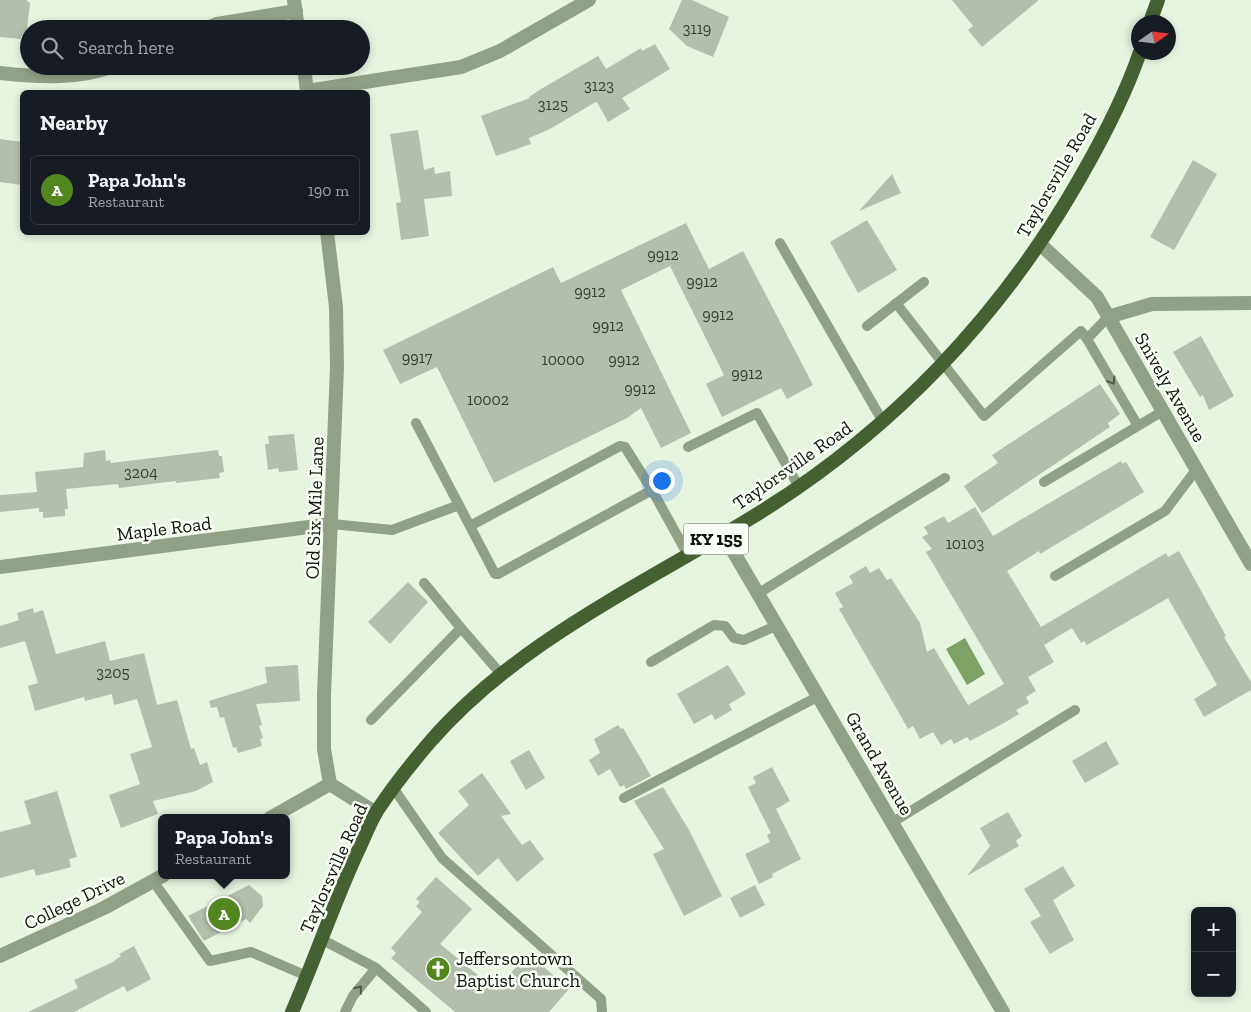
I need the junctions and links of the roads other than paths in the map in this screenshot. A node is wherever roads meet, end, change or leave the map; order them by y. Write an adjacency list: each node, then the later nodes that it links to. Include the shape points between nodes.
1 (589, 0): 14 (street, via 500,51 461,67)
2 (1158, 0): 4 (main road)
3 (295, 6): 5 (street); 6 (street)
4 (1153, 15)
5 (234, 20)
6 (297, 20)
7 (1137, 60): 17 (main road, Taylorsville Road / KY 155, via 1100,144)
8 (0, 73): 9 (street)
9 (20, 75)
10 (22, 75): 11 (street)
11 (64, 75)
12 (305, 75): 13 (street)
13 (307, 90)
14 (319, 90)
15 (327, 235): 36 (street, Old Six Mile Lane, via 336,307 337,367)
16 (780, 243): 26 (lane)
17 (1040, 244): 21 (street, Snively Avenue, via 1097,297); 24 (main road, Taylorsville Road / KY 155, via 1002,297)
18 (924, 282): 19 (lane)
19 (896, 303): 22 (lane); 24 (lane)
20 (1251, 303): 21 (street, via 1152,304)
21 (1108, 317): 23 (lane); 25 (street, Snively Avenue)
22 (867, 326)
23 (1087, 339): 24 (lane, via 1081,331 984,416); 28 (lane, one-way to 28)
24 (942, 365): 26 (main road, Taylorsville Road / KY 155)
25 (1162, 411): 28 (lane); 30 (street, Snively Avenue)
26 (884, 422): 33 (main road, Taylorsville Road / KY 155)
27 (416, 423): 35 (lane)
28 (1138, 426): 32 (lane)
29 (688, 446): 33 (lane, via 757,413)
30 (1196, 470): 40 (street, Snively Avenue); 42 (lane, via 1165,511)
31 (945, 478): 44 (lane)
32 (1044, 482)
33 (799, 487): 38 (main road, Taylorsville Road / KY 155)
34 (652, 490): 37 (lane, via 625,447 620,446); 37 (lane, via 498,574 493,571); 39 (lane)
35 (459, 505): 36 (lane, via 392,530); 37 (lane)
36 (332, 524): 41 (street, Maple Road); 52 (street, Old Six Mile Lane, via 324,695 324,749)
37 (470, 526)
38 (723, 534): 39 (main road, Taylorsville Road / KY 155); 44 (street, Grand Avenue)
39 (688, 555): 48 (main road, Taylorsville Road / KY 155, via 589,613)
40 (1251, 564)
41 (0, 567)
42 (1055, 576)
43 (424, 583): 46 (lane)
44 (759, 593): 45 (street, Grand Avenue)
45 (778, 626): 47 (lane, via 744,640 734,638 725,626 714,625); 49 (street, Grand Avenue)
46 (461, 628): 48 (lane); 51 (lane)
47 (651, 662)
48 (500, 673): 53 (main road, Taylorsville Road / KY 155, via 428,744)
49 (820, 696): 54 (lane); 57 (street, Grand Avenue)
50 (1075, 710): 57 (lane)
51 (371, 720)
52 (330, 784): 55 (street); 56 (street)
53 (394, 789): 55 (main road, Taylorsville Road / KY 155); 67 (lane, via 442,858 601,999)
54 (624, 798)
55 (376, 813): 60 (main road, Taylorsville Road / KY 155)
56 (277, 814)
57 (893, 822): 68 (street, Grand Avenue)
58 (158, 879): 61 (street, College Drive, via 104,908)
59 (160, 879): 63 (lane, via 210,961 251,952)
60 (321, 939): 62 (lane); 63 (main road, Taylorsville Road / KY 155)
61 (0, 956)
62 (376, 968): 65 (lane, one-way to 62, via 353,996); 66 (lane)
63 (307, 976): 64 (main road, Taylorsville Road / KY 155)
64 (292, 1012)
65 (346, 1012)
66 (426, 1012)
67 (602, 1012)
68 (1003, 1012)

